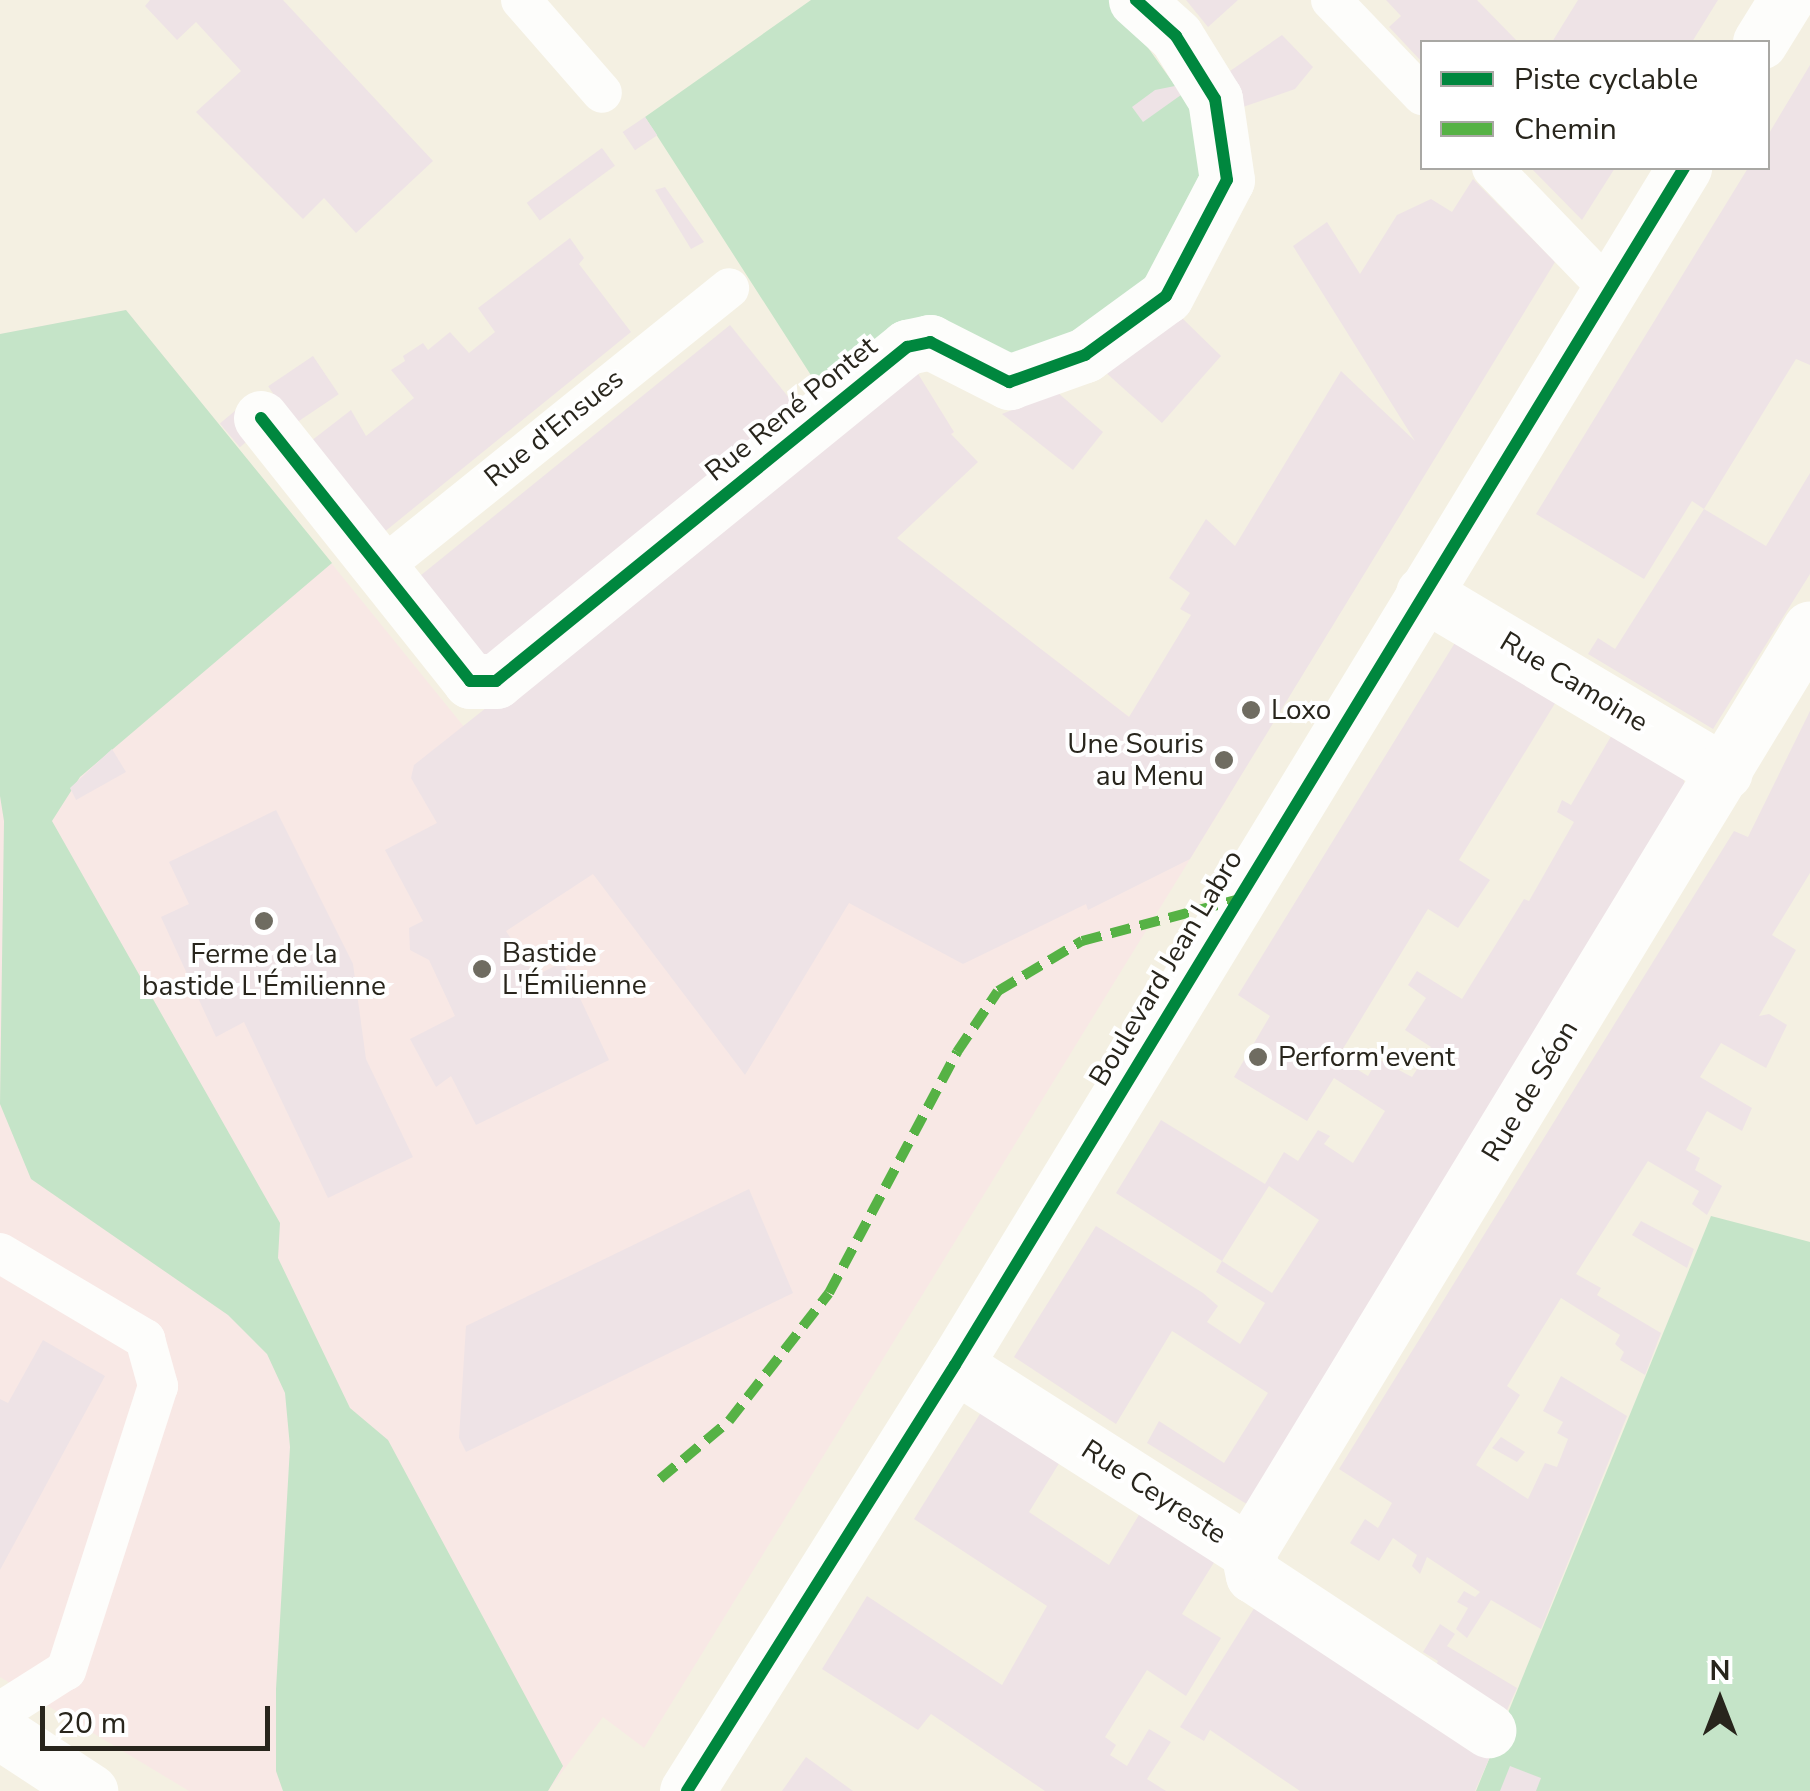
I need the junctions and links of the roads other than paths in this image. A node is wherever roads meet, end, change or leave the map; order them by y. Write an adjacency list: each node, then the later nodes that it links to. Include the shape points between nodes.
1 (521, 0): 6 (lane)
2 (1136, 0): 13 (street, Rue René Pontet, via 1176,36 1215,99 1227,180 1166,296 1085,355 1009,382 930,342 907,347 496,681 470,681)
3 (1332, 0): 7 (lane)
4 (1786, 0): 5 (street)
5 (1761, 40)
6 (602, 93)
7 (1420, 93)
8 (1494, 170): 11 (lane)
9 (1683, 170): 11 (street, Boulevard Jean Labro)
10 (729, 288): 13 (lane, Rue d'Ensues)
11 (1609, 289): 14 (street, Boulevard Jean Labro)
12 (261, 418): 13 (street, Rue René Pontet)
13 (380, 569)
14 (1423, 593): 16 (street, Rue Camoine); 18 (street, Boulevard Jean Labro)
15 (1810, 628): 16 (street, Rue de Séon)
16 (1725, 772): 19 (street, Rue de Séon)
17 (0, 1254): 20 (lane, via 144,1339 158,1386 66,1670)
18 (956, 1365): 19 (street, Rue Ceyreste); 24 (street, Boulevard Jean Labro)
19 (1248, 1552): 21 (street, Rue Ceyreste, via 1253,1575)
20 (0, 1712)
21 (1488, 1730)
22 (0, 1732): 23 (street)
23 (90, 1791)
24 (688, 1791)

